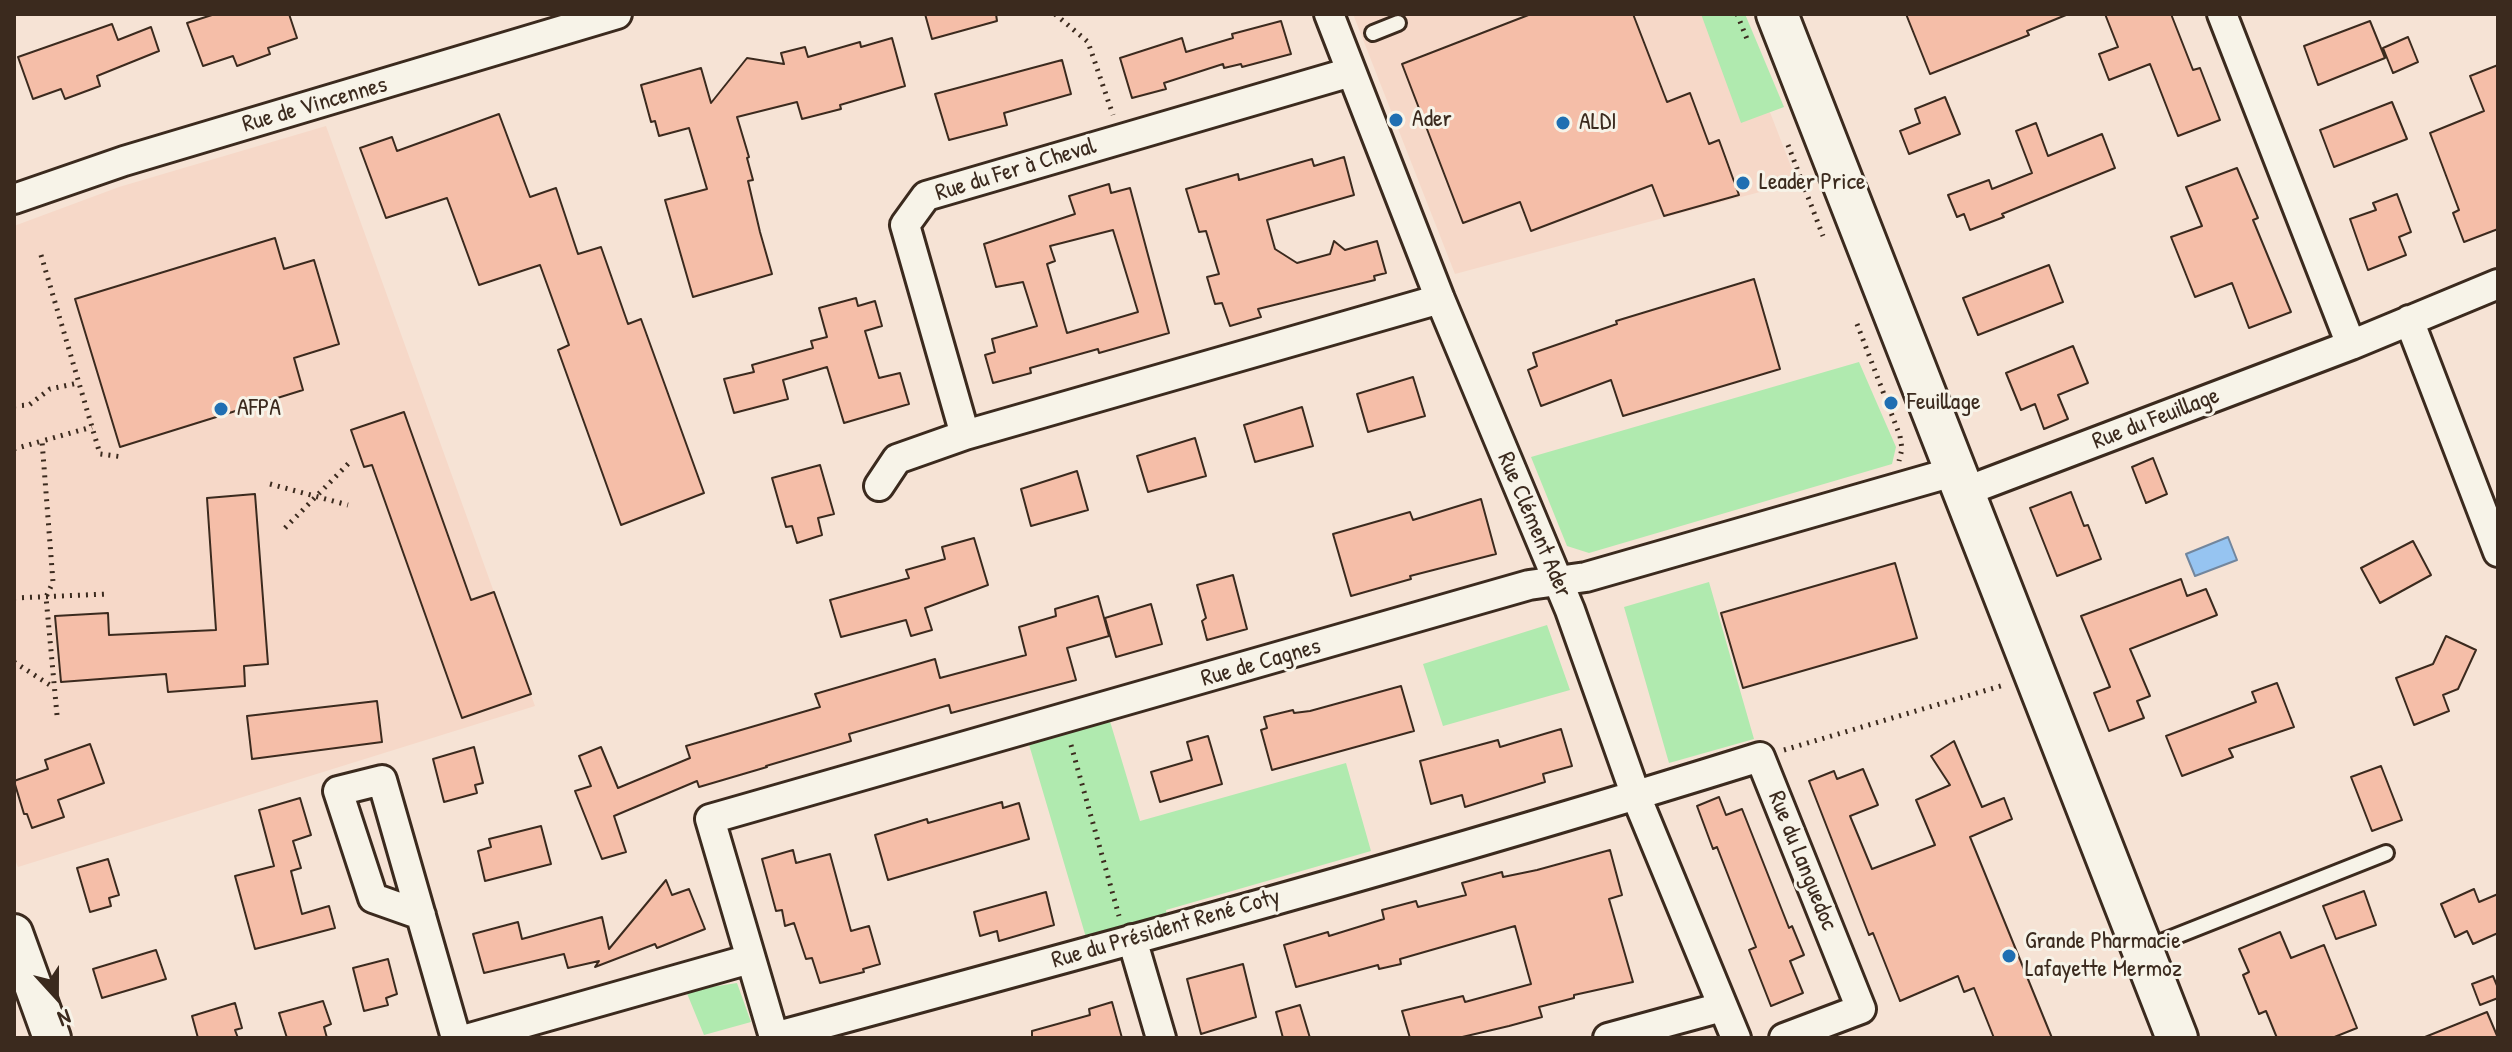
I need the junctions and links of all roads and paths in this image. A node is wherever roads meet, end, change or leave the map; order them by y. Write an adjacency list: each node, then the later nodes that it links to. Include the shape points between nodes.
1 (617, 14): 7 (street, Rue de Vincennes)
2 (1055, 14): 13 (path, via 1088,42)
3 (1329, 14): 11 (street, Rue Clément Ader)
4 (1737, 14): 10 (path)
5 (1777, 14): 30 (main road)
6 (2222, 14): 21 (street)
7 (563, 22): 14 (street, Rue de Vincennes)
8 (1398, 23): 9 (lane)
9 (1373, 33)
10 (1750, 46)
11 (1351, 72): 13 (street, Rue du Fer à Cheval); 18 (street, Rue Clément Ader)
12 (1784, 136): 15 (path)
13 (1121, 139): 25 (street, Rue du Fer à Cheval, via 926,196 905,225)
14 (14, 199)
15 (1826, 243)
16 (41, 255): 22 (path)
17 (2498, 284): 20 (street, Rue du Feuillage)
18 (1440, 299): 25 (street); 38 (street, Rue Clément Ader)
19 (1853, 312): 33 (path, via 1900,436)
20 (2409, 320): 21 (street, Rue du Feuillage); 37 (street)
21 (2351, 345): 30 (street, Rue du Feuillage)
22 (78, 383): 23 (path, via 50,389 29,405); 24 (path)
23 (14, 406)
24 (92, 427): 26 (path); 28 (path, via 100,454)
25 (965, 435): 32 (street, via 897,459)
26 (42, 441): 27 (path); 40 (path, via 53,582)
27 (14, 449)
28 (123, 457)
29 (349, 463): 34 (path)
30 (1957, 482): 33 (street, Rue de Cagnes); 43 (main road)
31 (270, 484): 34 (path)
32 (879, 486)
33 (1893, 489): 38 (street, Rue de Cagnes, via 1586,577)
34 (316, 497): 35 (path); 36 (path)
35 (348, 505)
36 (285, 528)
37 (2498, 552)
38 (1558, 580): 46 (street, Rue de Cagnes); 48 (street, Rue Clément Ader)
39 (108, 594): 40 (path)
40 (46, 597): 41 (path); 44 (path)
41 (14, 598)
42 (14, 662): 44 (path)
43 (2034, 676): 47 (path); 53 (main road)
44 (54, 688): 45 (path)
45 (57, 715)
46 (1064, 719): 52 (path, via 1120,913); 54 (street, Rue de Cagnes, via 710,819)
47 (1760, 757): 48 (street); 63 (street, Rue du Languedoc, via 1861,1009)
48 (1636, 796): 52 (street, Rue du Président René Coty); 55 (street, Rue Clément Ader)
49 (2386, 853): 53 (lane)
50 (421, 915): 58 (street)
51 (14, 933): 57 (street)
52 (1123, 942): 54 (street, Rue du Président René Coty, via 774,1037); 60 (street)
53 (2142, 949): 64 (main road)
54 (750, 959): 56 (street)
55 (1722, 1007): 61 (street); 62 (street, Rue Clément Ader)
56 (549, 1028): 59 (street)
57 (52, 1038)
58 (456, 1038)
59 (470, 1038)
60 (1161, 1038)
61 (1608, 1038)
62 (1736, 1038)
63 (1784, 1038)
64 (2177, 1038)

